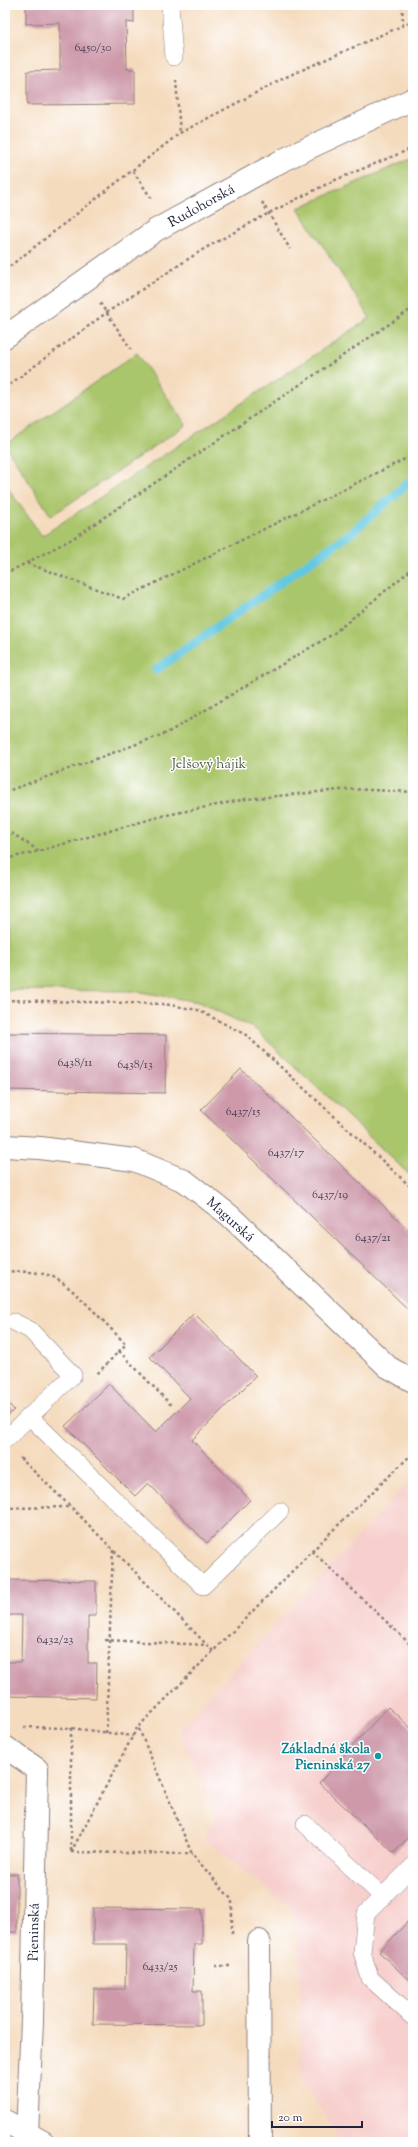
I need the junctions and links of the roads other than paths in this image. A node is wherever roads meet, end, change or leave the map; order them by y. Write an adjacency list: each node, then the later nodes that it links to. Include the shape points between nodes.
1 (170, 5): 2 (lane)
2 (174, 58)
3 (413, 99): 4 (street, Rudohorská, via 285,159 168,223)
4 (5, 337)
5 (5, 1146): 7 (street, Magurská, via 134,1160 185,1181 229,1215 388,1367)
6 (14, 1322): 8 (lane, via 30,1330 73,1375)
7 (413, 1381)
8 (29, 1416): 9 (lane); 10 (lane, via 203,1586)
9 (5, 1440)
10 (280, 1511)
11 (5, 1747): 18 (street, Pieninská, via 37,1769 32,2021)
12 (305, 1824): 14 (lane)
13 (413, 1866): 14 (lane)
14 (383, 1897): 16 (lane, via 366,1913 362,1952 370,1978)
15 (259, 1941): 19 (street)
16 (413, 2017)
17 (5, 2121): 18 (street, Pieninská)
18 (35, 2138)
19 (260, 2142)

